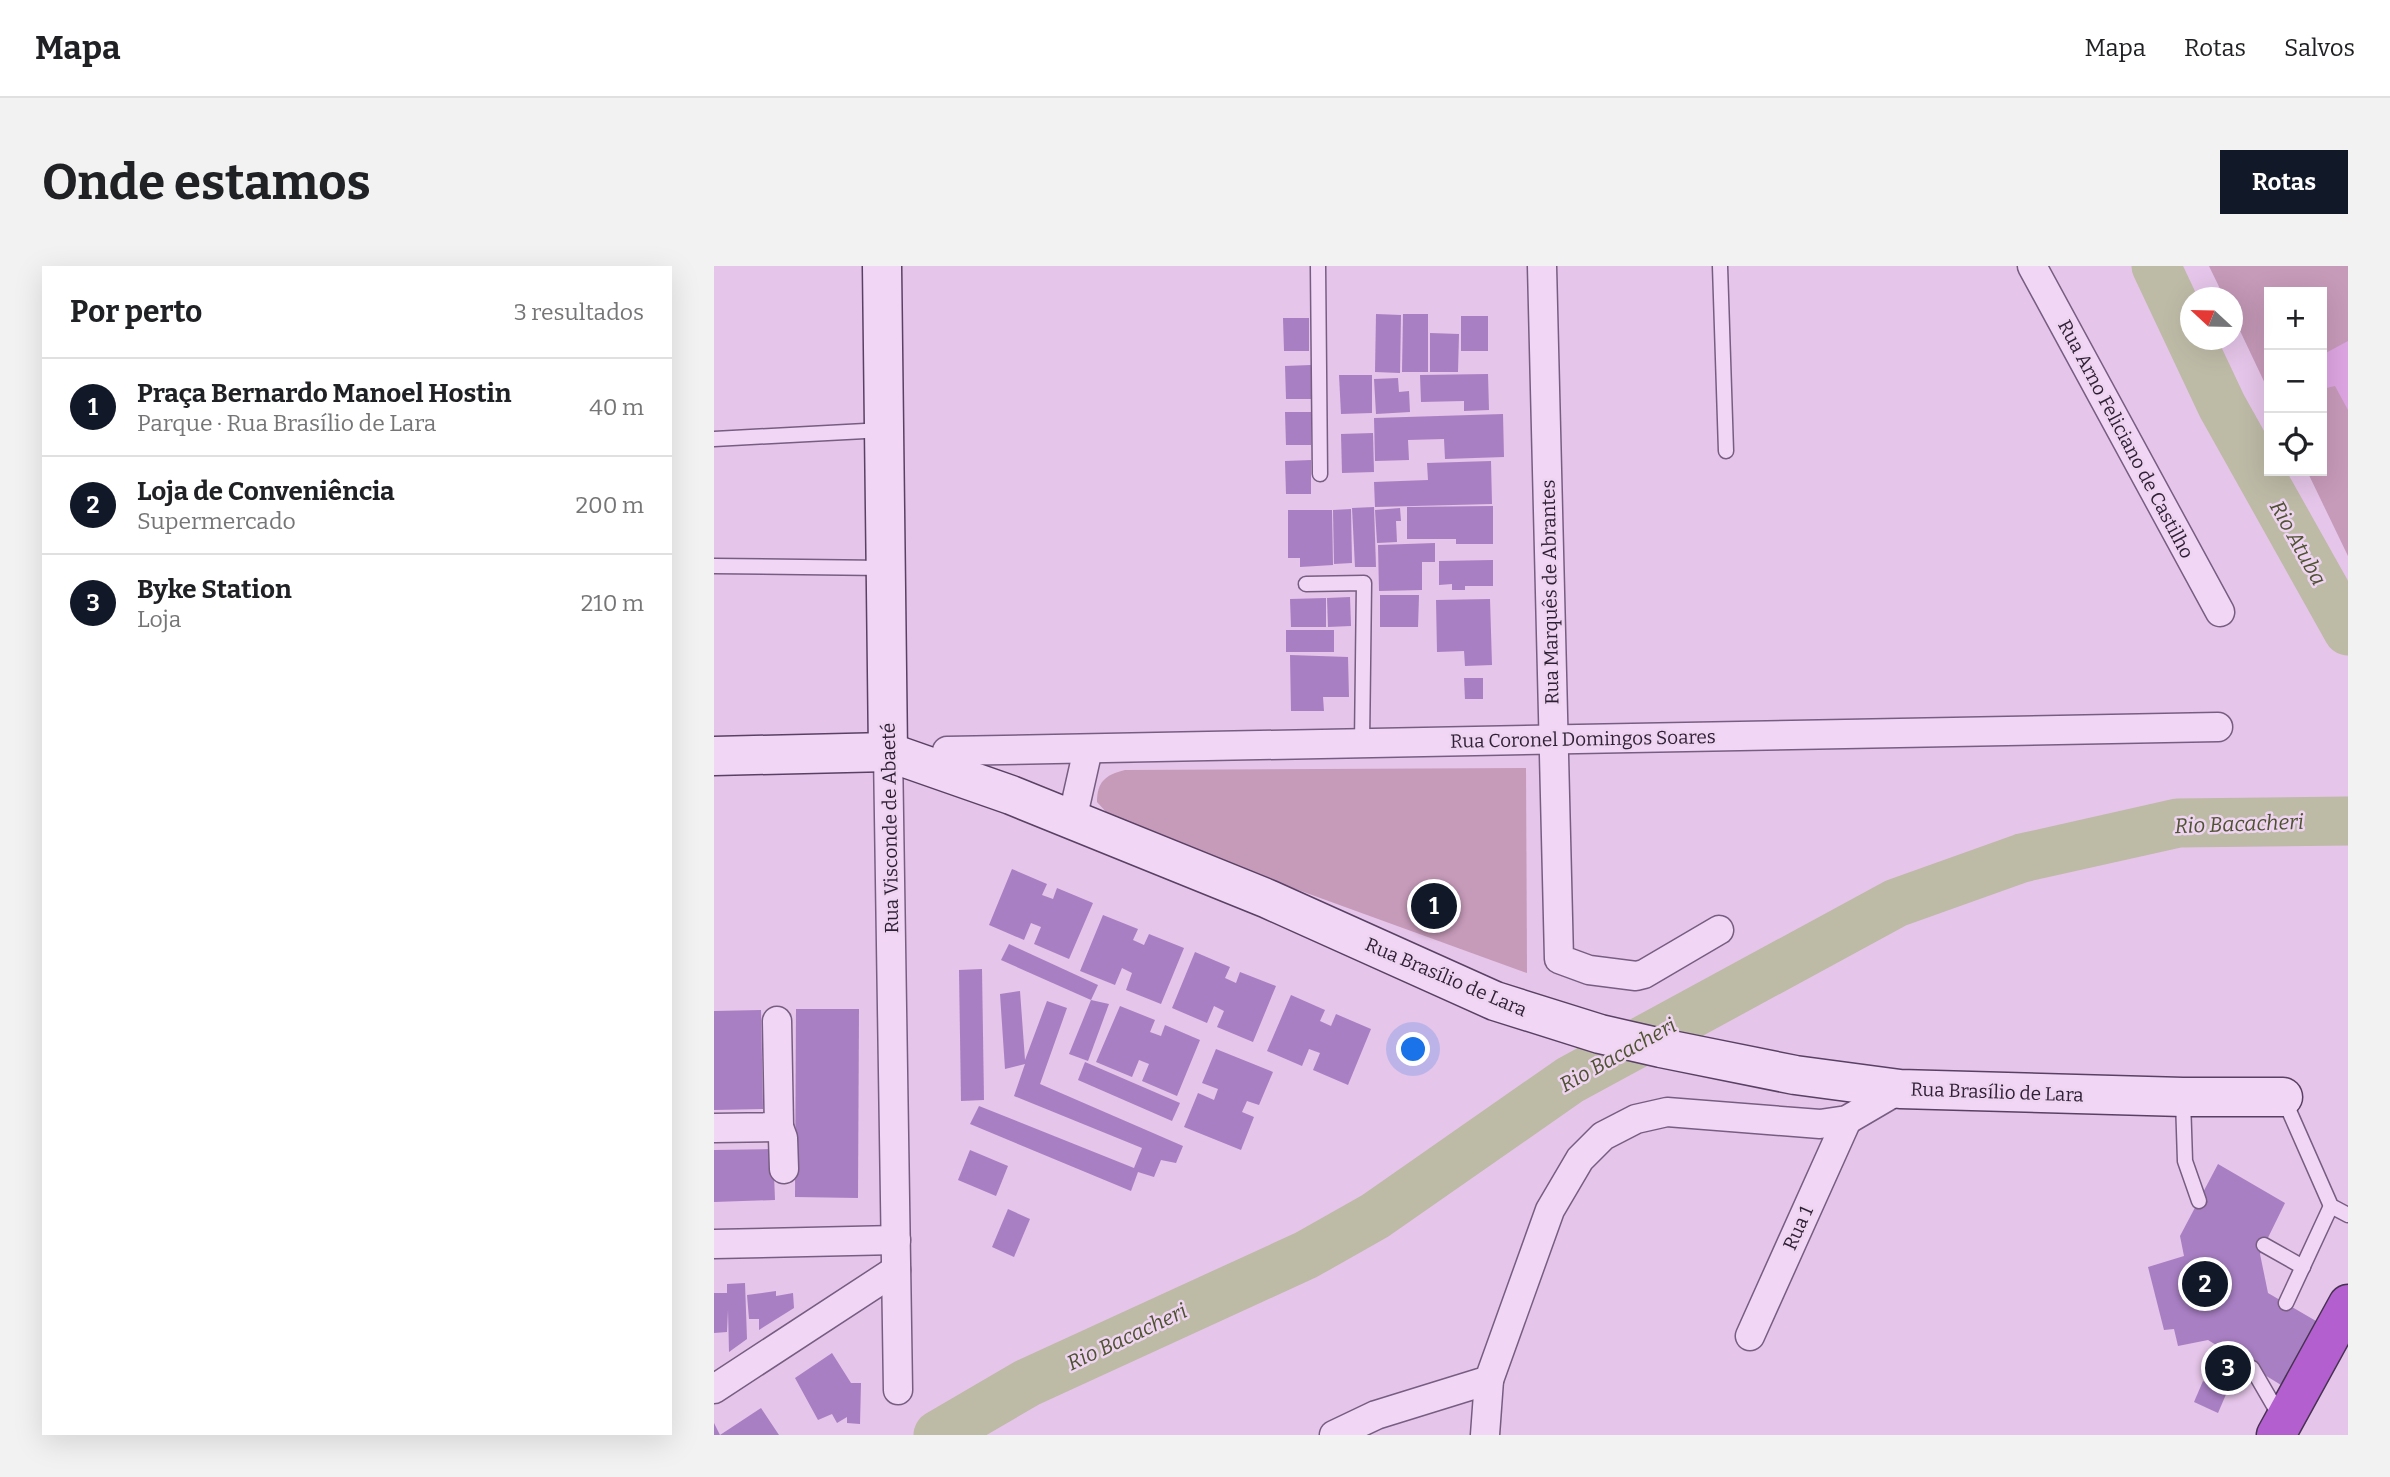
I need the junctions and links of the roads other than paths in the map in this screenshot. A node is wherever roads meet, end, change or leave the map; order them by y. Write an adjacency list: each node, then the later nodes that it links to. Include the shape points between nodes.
1 (882, 266): 6 (street, Rua Visconde de Abaeté)
2 (1318, 266): 9 (lane)
3 (1542, 266): 15 (street, Rua Marquês de Abrantes)
4 (1720, 266): 8 (lane)
5 (2032, 266): 13 (street, Rua Arno Feliciano de Castilho)
6 (884, 430): 7 (lane); 11 (street, Rua Visconde de Abaeté)
7 (714, 439)
8 (1726, 451)
9 (1320, 474)
10 (714, 566): 11 (lane)
11 (886, 568): 19 (street, Rua Visconde de Abaeté)
12 (1306, 584): 16 (lane, via 1364,583)
13 (2220, 612)
14 (2218, 727): 15 (street, Rua Coronel Domingos Soares)
15 (1553, 740): 16 (street, Rua Coronel Domingos Soares); 22 (street, Rua Marquês de Abrantes, via 1559,959 1589,970 1636,976)
16 (1362, 744): 17 (street, Rua Coronel Domingos Soares)
17 (1088, 749): 18 (street, Rua Coronel Domingos Soares); 21 (street)
18 (947, 751)
19 (888, 752): 20 (street); 21 (street, Rua Brasílio de Lara); 34 (street, Rua Visconde de Abaeté)
20 (714, 756)
21 (1072, 820): 24 (street, Rua Brasílio de Lara, via 1268,899 1494,1001 1600,1034 1728,1062)
22 (1718, 930)
23 (777, 1021): 28 (street)
24 (1900, 1089): 25 (street, Rua Brasílio de Lara); 27 (street)
25 (2183, 1097): 26 (street, Rua Brasílio de Lara); 31 (lane, via 2185,1161)
26 (2283, 1097): 32 (lane)
27 (1847, 1119): 41 (street, Rua 1); 43 (street, via 1820,1124 1667,1112 1636,1119 1603,1136 1580,1159 1550,1210)
28 (779, 1127): 29 (street); 30 (street)
29 (714, 1128)
30 (784, 1169)
31 (2199, 1201)
32 (2332, 1206): 33 (lane); 37 (lane)
33 (2348, 1215)
34 (896, 1240): 35 (street); 38 (street, Rua Visconde de Abaeté)
35 (714, 1244)
36 (2264, 1245): 37 (lane)
37 (2303, 1267): 39 (lane)
38 (896, 1270): 44 (street); 45 (street, Rua Visconde de Abaeté)
39 (2286, 1303)
40 (2348, 1304): 46 (highway)
41 (1750, 1336)
42 (2252, 1368): 46 (lane)
43 (1489, 1380): 47 (street, via 1376,1415); 48 (street)
44 (714, 1389)
45 (898, 1391)
46 (2280, 1429)
47 (1334, 1435)
48 (1485, 1435)

